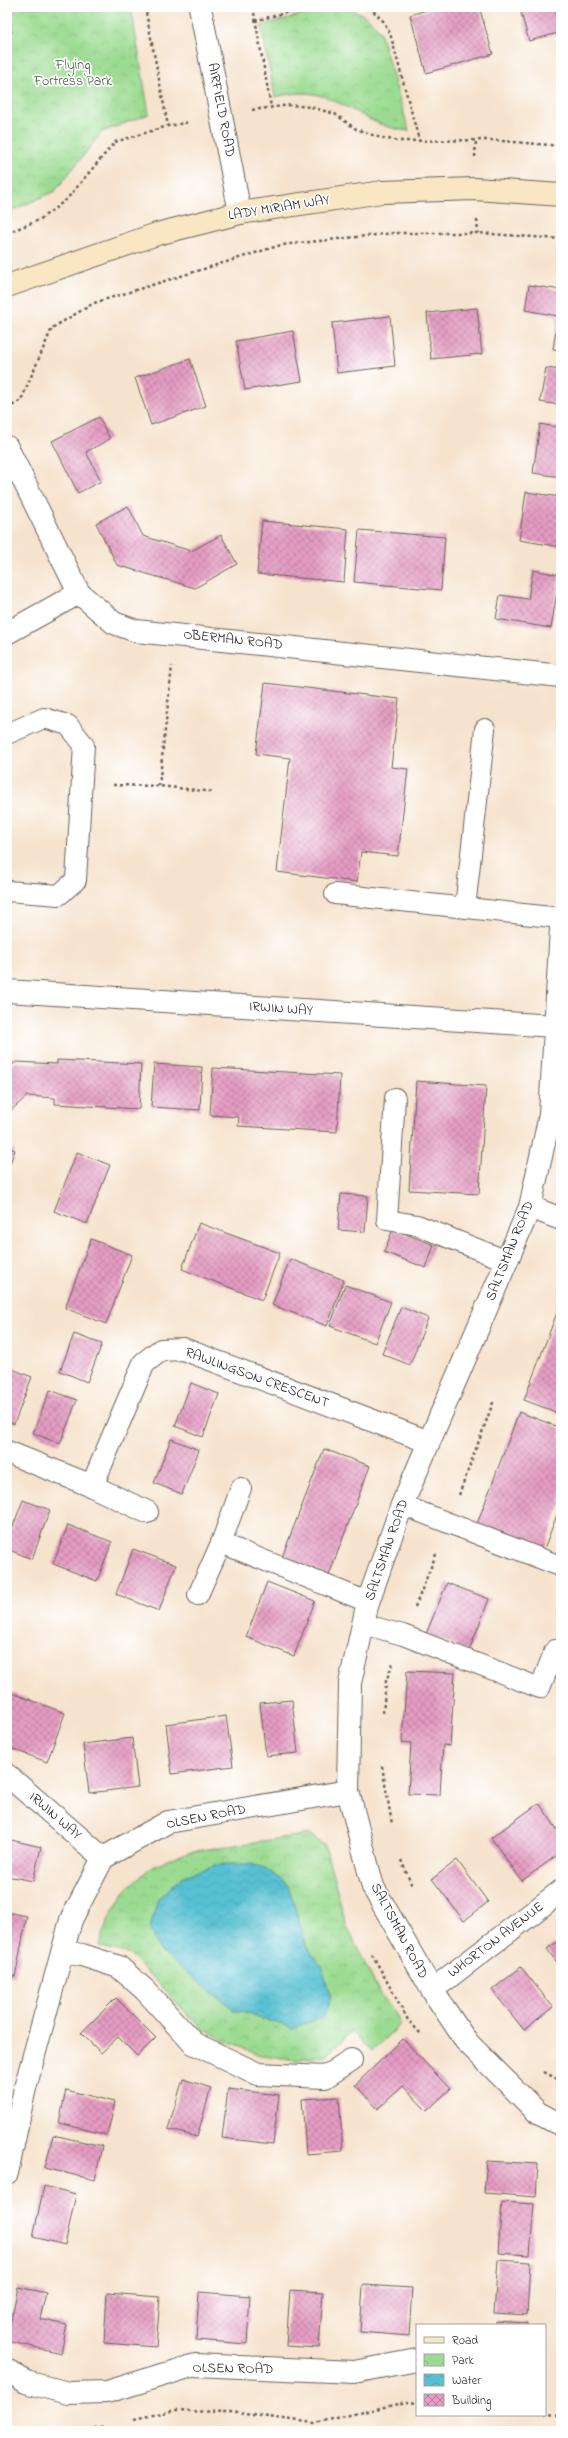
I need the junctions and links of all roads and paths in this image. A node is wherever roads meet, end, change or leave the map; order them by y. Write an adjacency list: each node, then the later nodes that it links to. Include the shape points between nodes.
1 (9, 7): 8 (path, via 11,30)
2 (145, 7): 11 (path)
3 (200, 7): 10 (street, AIRFIELD ROAD)
4 (253, 7): 7 (path)
5 (306, 7): 7 (path)
6 (369, 7): 12 (path, via 383,21 390,33)
7 (255, 21): 9 (path)
8 (7, 63)
9 (271, 107): 10 (path); 12 (path, via 311,107 335,114 356,129 378,137 398,141)
10 (223, 116): 11 (path); 15 (street, AIRFIELD ROAD)
11 (168, 126): 16 (path, via 115,142 66,200 39,220)
12 (419, 140): 13 (path, via 490,140)
13 (561, 146)
14 (561, 195): 15 (street, LADY MIRIAM WAY, via 475,188 382,192)
15 (240, 213): 18 (street, LADY MIRIAM WAY, via 157,234)
16 (7, 233)
17 (561, 239): 19 (path, via 478,233 394,233 281,245 94,303 52,328 21,400)
18 (7, 286)
19 (7, 409)
20 (7, 447): 21 (street, OBERMAN ROAD)
21 (79, 592): 22 (street); 23 (street, OBERMAN ROAD, via 114,623 136,630)
22 (7, 631)
23 (176, 634): 24 (street, OBERMAN ROAD); 28 (path)
24 (561, 676)
25 (485, 729): 32 (lane)
26 (7, 734): 27 (lane, via 44,718 68,725 84,745)
27 (81, 785): 28 (path); 30 (lane, via 76,880 59,895)
28 (159, 786): 29 (path)
29 (214, 792)
30 (7, 891)
31 (335, 894): 32 (lane)
32 (465, 908): 33 (lane)
33 (561, 918)
34 (561, 928): 36 (street, SALTSMAN ROAD)
35 (7, 992): 36 (street, IRWIN WAY)
36 (554, 1026): 38 (street, SALTSMAN ROAD, via 550,1115)
37 (395, 1098): 40 (lane, via 387,1220 417,1225)
38 (530, 1207): 39 (street); 40 (street, SALTSMAN ROAD)
39 (561, 1219)
40 (507, 1261): 42 (street, SALTSMAN ROAD)
41 (494, 1400): 48 (path)
42 (429, 1442): 44 (street, RAWLINGSON CRESCENT, via 183,1349 162,1350 144,1363); 46 (street, SALTSMAN ROAD)
43 (7, 1452): 44 (street)
44 (92, 1486): 47 (street)
45 (241, 1488): 49 (lane)
46 (402, 1505): 48 (lane); 52 (street, SALTSMAN ROAD)
47 (147, 1512)
48 (449, 1523): 50 (lane); 54 (path)
49 (221, 1543): 51 (lane); 52 (lane)
50 (561, 1565)
51 (198, 1595)
52 (368, 1602): 53 (street, SALTSMAN ROAD)
53 (362, 1624): 54 (lane); 59 (street, SALTSMAN ROAD, via 350,1683)
54 (403, 1635): 55 (lane, via 540,1688); 56 (path, via 386,1681)
55 (555, 1650)
56 (383, 1718)
57 (382, 1763): 60 (path)
58 (7, 1775): 62 (street, IRWIN WAY)
59 (348, 1791): 62 (street, OLSEN ROAD, via 168,1822); 66 (street, SALTSMAN ROAD, via 373,1887)
60 (393, 1831)
61 (398, 1854): 63 (path)
62 (103, 1858): 65 (street, via 71,1920)
63 (413, 1889)
64 (561, 1891): 66 (street, WHORTON AVENUE)
65 (62, 1952): 67 (street, via 119,1966 145,1990 193,2043 258,2074 325,2077); 70 (street)
66 (432, 1990): 71 (street, SALTSMAN ROAD, via 466,2041 538,2113)
67 (350, 2060)
68 (541, 2070): 69 (path)
69 (561, 2081)
70 (16, 2086): 72 (street)
71 (561, 2125)
72 (7, 2173)
73 (416, 2360): 74 (street, OLSEN ROAD, via 354,2372 195,2365 107,2392 68,2393 26,2382)
74 (7, 2370)
75 (416, 2403): 78 (path, via 406,2402 315,2423 230,2412 172,2411)
76 (546, 2414): 77 (path)
77 (561, 2415)
78 (127, 2421)
79 (112, 2424): 82 (path)
80 (7, 2428): 81 (path)
81 (25, 2431)
82 (82, 2431)

